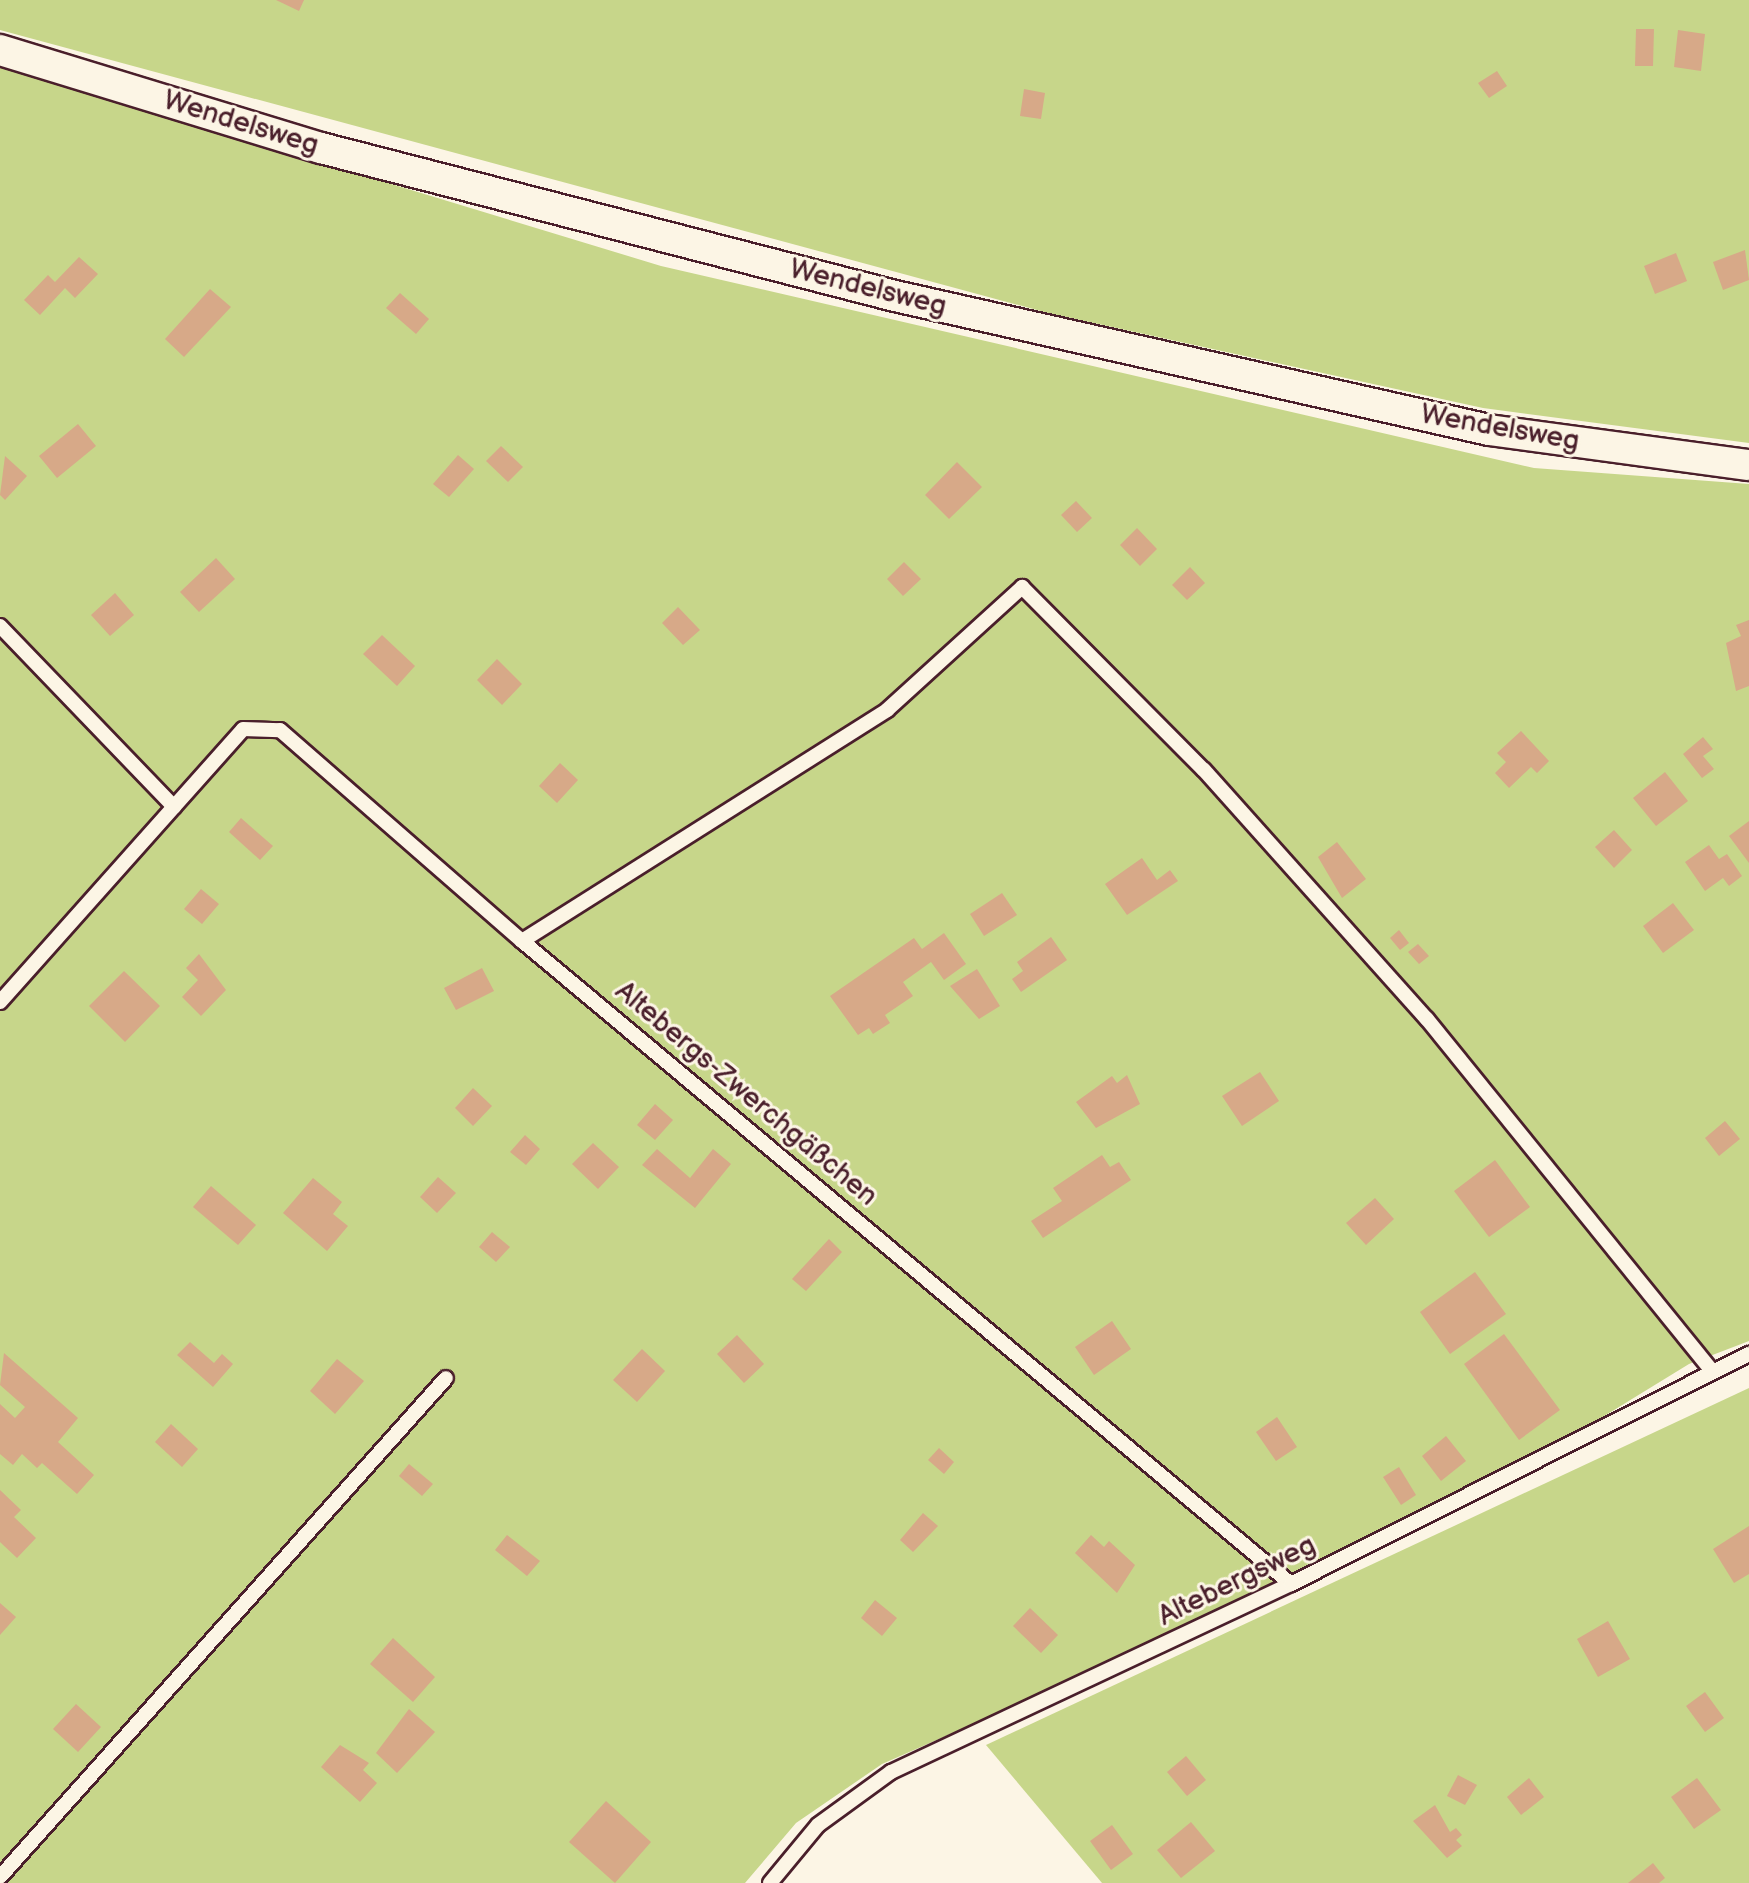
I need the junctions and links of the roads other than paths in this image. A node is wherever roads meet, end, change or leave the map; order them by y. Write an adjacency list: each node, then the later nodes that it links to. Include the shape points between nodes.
1 (0, 50): 2 (street, Wendelsweg, via 321,148 895,296 1489,430)
2 (1749, 465)
3 (0, 626): 4 (lane)
4 (174, 807): 5 (lane, Altebergs-Zwerchgäßchen, via 243,729 280,730); 6 (lane)
5 (522, 941): 8 (lane, via 887,710 1022,587 1204,770 1427,1019); 10 (lane, Altebergs-Zwerchgäßchen)
6 (0, 1002)
7 (1749, 1354): 8 (lane, Altebergsweg)
8 (1712, 1371): 10 (lane, Altebergsweg)
9 (446, 1378): 11 (lane)
10 (1291, 1584): 12 (lane, Altebergsweg, via 891,1772 818,1825)
11 (0, 1877)
12 (770, 1883)

